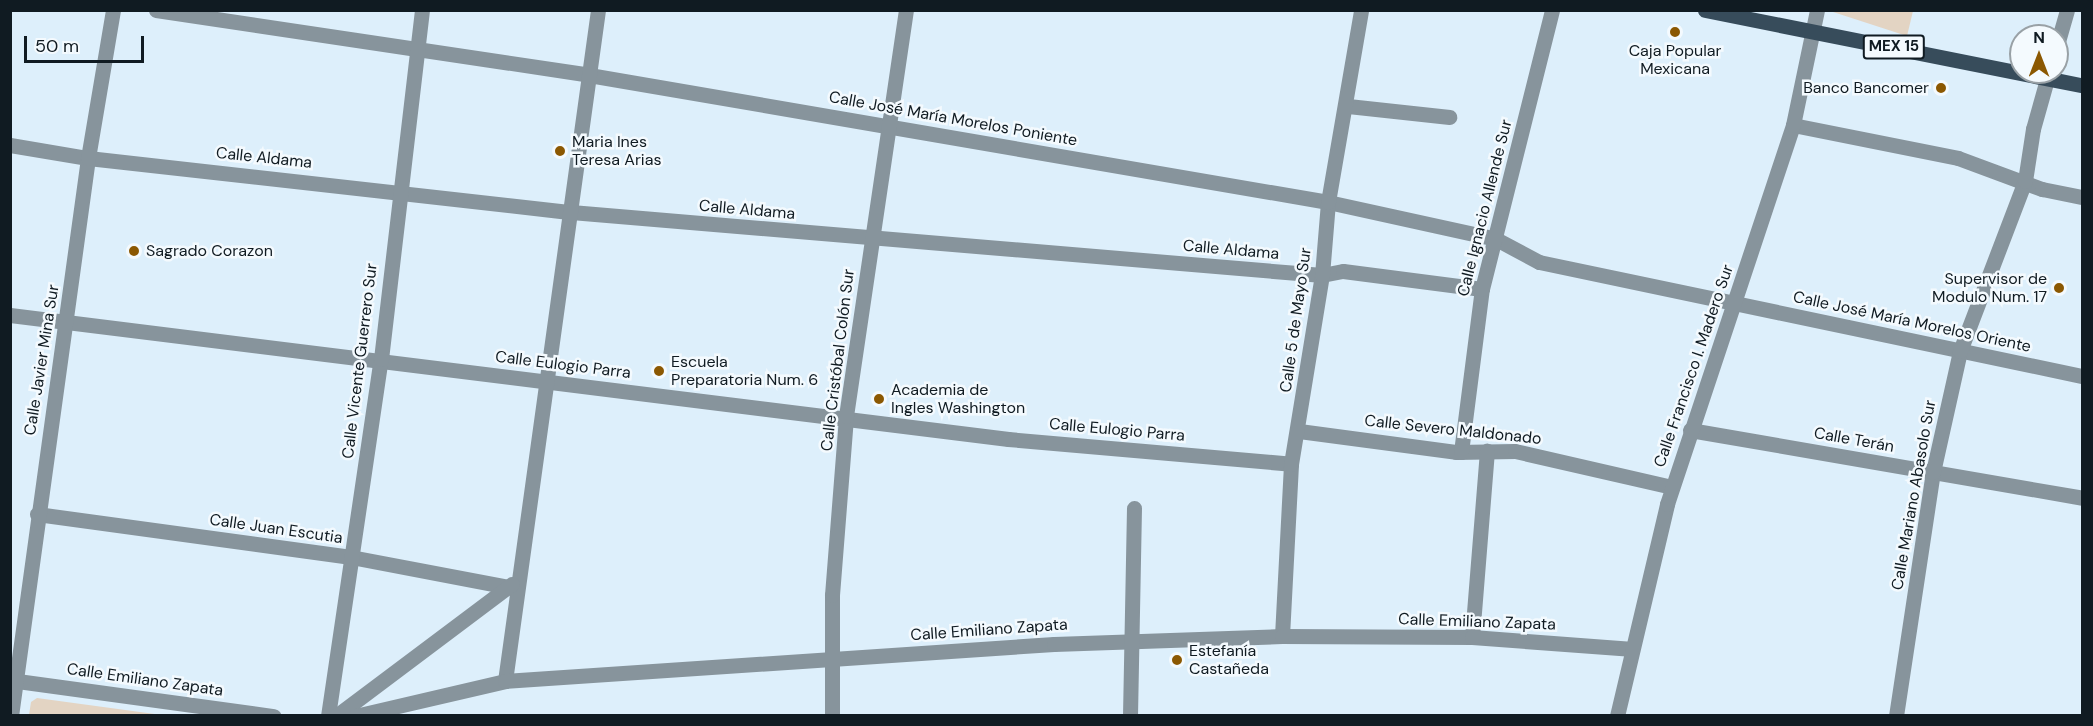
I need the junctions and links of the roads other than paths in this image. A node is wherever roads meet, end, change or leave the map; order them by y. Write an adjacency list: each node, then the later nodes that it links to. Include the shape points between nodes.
1 (113, 10): 20 (street, Calle Javier Mina Sur)
2 (156, 10): 11 (street, Calle José María Morelos Poniente)
3 (422, 10): 11 (street, Calle Vicente Guerrero Sur)
4 (598, 10): 13 (street)
5 (906, 10): 17 (street, Calle Cristóbal Colón Sur)
6 (1361, 10): 15 (street, Calle 5 de Mayo Sur)
7 (1552, 10): 26 (street, Calle Ignacio Allende Sur)
8 (1705, 10): 10 (main road, MEX 15)
9 (1817, 10): 10 (street, Calle Francisco I. Madero Sur)
10 (1811, 30): 12 (main road, MEX 15); 18 (street, Calle Francisco I. Madero Sur)
11 (416, 52): 13 (street, Calle José María Morelos Poniente); 22 (street, Calle Vicente Guerrero Sur)
12 (2009, 68)
13 (589, 75): 17 (street, Calle José María Morelos Poniente); 25 (street)
14 (2046, 84): 21 (street, Calle Mariano Abasolo Sur)
15 (1348, 106): 16 (street); 24 (street, Calle 5 de Mayo Sur)
16 (1449, 117)
17 (886, 125): 24 (street, Calle José María Morelos Poniente); 27 (street, Calle Cristóbal Colón Sur)
18 (1793, 125): 21 (street, via 1958,158); 30 (street, Calle Francisco I. Madero Sur)
19 (10, 145): 20 (street, Calle Aldama)
20 (88, 158): 22 (street, Calle Aldama); 32 (street, Calle Javier Mina Sur)
21 (2025, 180): 23 (street, via 2042,189); 33 (street, Calle Mariano Abasolo Sur)
22 (399, 190): 25 (street, Calle Aldama); 34 (street, Calle Vicente Guerrero Sur)
23 (2082, 197)
24 (1328, 202): 26 (street, Calle José María Morelos Poniente); 28 (street, Calle 5 de Mayo Sur)
25 (571, 212): 27 (street, Calle Aldama); 36 (street)
26 (1496, 239): 29 (street, Calle Ignacio Allende Sur); 30 (street, Calle José María Morelos Poniente, via 1539,262)
27 (870, 240): 28 (street, Calle Aldama); 37 (street, Calle Cristóbal Colón Sur)
28 (1322, 275): 29 (street, Calle Aldama, via 1343,271); 39 (street, Calle 5 de Mayo Sur)
29 (1482, 289): 41 (street, Calle Ignacio Allende Sur)
30 (1735, 302): 33 (street, Calle José María Morelos Oriente); 38 (street, Calle Francisco I. Madero Sur)
31 (10, 315): 32 (street, Calle Eulogio Parra)
32 (68, 320): 34 (street, Calle Eulogio Parra); 47 (street, Calle Javier Mina Sur)
33 (1960, 351): 35 (street, Calle José María Morelos Oriente); 43 (street, Calle Mariano Abasolo Sur)
34 (381, 359): 36 (street, Calle Eulogio Parra); 48 (street, Calle Vicente Guerrero Sur)
35 (2082, 376)
36 (549, 382): 37 (street, Calle Eulogio Parra); 49 (street)
37 (846, 416): 42 (street, Calle Eulogio Parra, via 1008,439); 54 (street, Calle Cristóbal Colón Sur)
38 (1690, 430): 43 (street, Calle Terán); 44 (street, Calle Francisco I. Madero Sur)
39 (1299, 431): 41 (street, Calle Severo Maldonado); 42 (street, Calle 5 de Mayo Sur)
40 (1486, 451): 41 (street, Calle Severo Maldonado); 44 (street, Calle Severo Maldonado, via 1515,451); 51 (street)
41 (1461, 452)
42 (1291, 464): 50 (street, Calle 5 de Mayo Sur)
43 (1933, 472): 45 (street, Calle Terán); 65 (street, Calle Mariano Abasolo Sur)
44 (1672, 487): 53 (street, Calle Francisco I. Madero Sur)
45 (2082, 498)
46 (1134, 508): 52 (street)
47 (37, 514): 48 (street, Calle Juan Escutia); 55 (street, Calle Javier Mina Sur)
48 (351, 557): 49 (street, Calle Juan Escutia); 59 (street, Calle Vicente Guerrero Sur)
49 (514, 583): 56 (street); 60 (street)
50 (1282, 636): 51 (street, Calle Emiliano Zapata); 52 (street, Calle Emiliano Zapata)
51 (1472, 637): 53 (street, Calle Emiliano Zapata)
52 (1129, 641): 54 (street, Calle Emiliano Zapata); 63 (street)
53 (1630, 649): 64 (street, Calle Francisco I. Madero Sur)
54 (831, 658): 56 (street, Calle Emiliano Zapata); 62 (street, Calle Cristóbal Colón Sur)
55 (13, 681): 57 (street, Calle Javier Mina Sur); 58 (street, Calle Emiliano Zapata)
56 (505, 681): 61 (street, Calle Emiliano Zapata)
57 (11, 716)
58 (274, 716)
59 (328, 716)
60 (336, 716)
61 (355, 716)
62 (832, 716)
63 (1130, 716)
64 (1617, 716)
65 (1896, 716)

